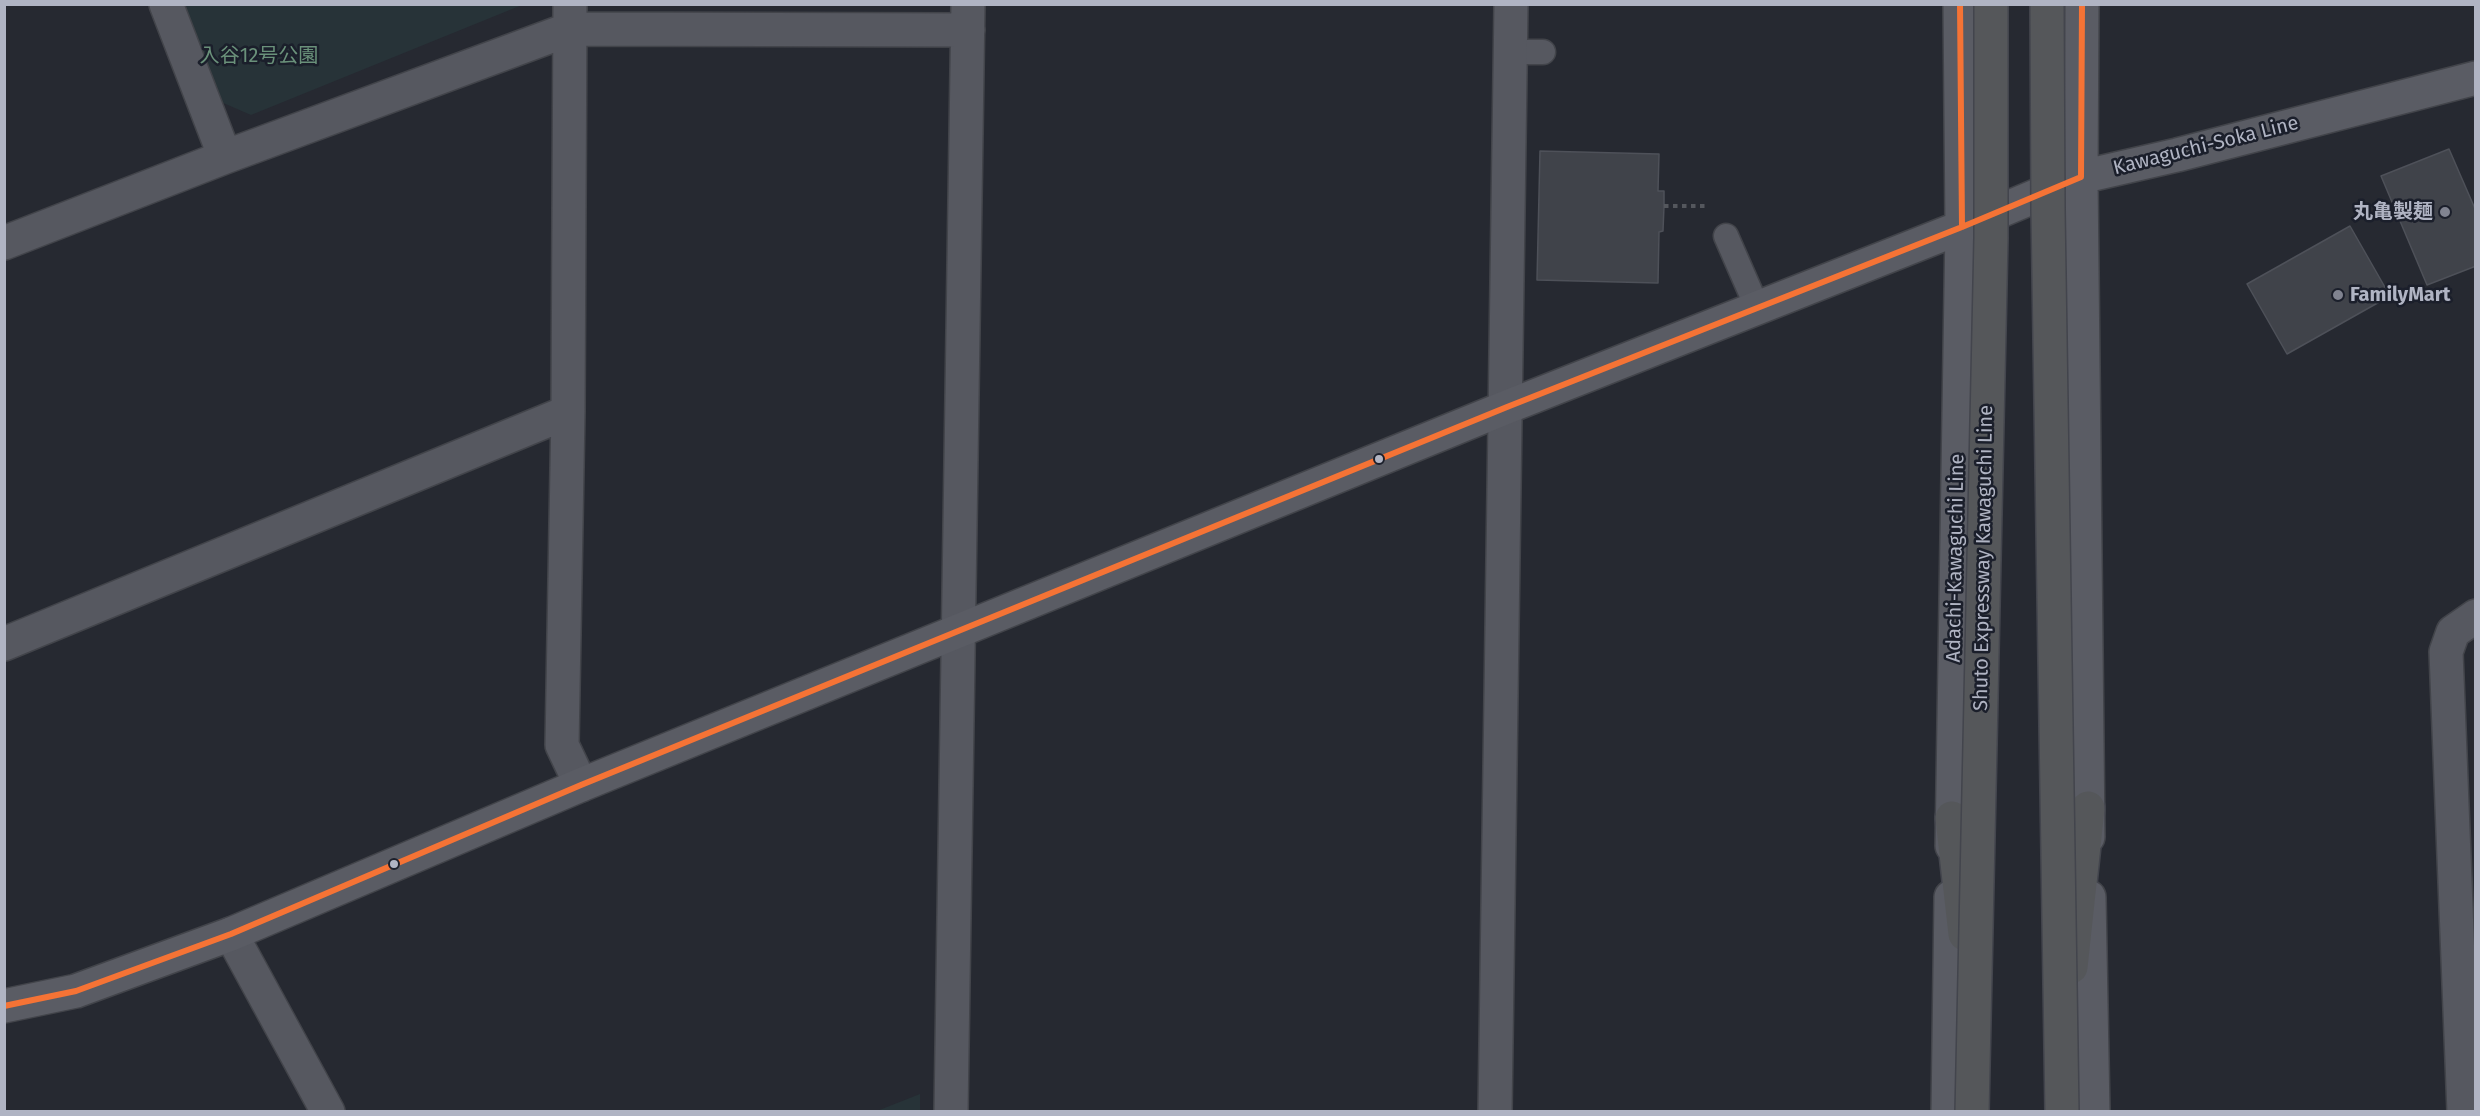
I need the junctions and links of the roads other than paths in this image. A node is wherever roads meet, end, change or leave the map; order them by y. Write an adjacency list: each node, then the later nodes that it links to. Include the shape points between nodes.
1 (166, 4): 12 (street)
2 (1511, 4): 9 (street)
3 (1960, 4): 14 (main road, Adachi-Kawaguchi Line)
4 (1991, 4): 32 (highway, Shuto Expressway Kawaguchi Line, bridge, via 1991,238)
5 (2048, 4): 35 (highway, bridge, via 2048,246)
6 (2082, 4): 13 (main road)
7 (570, 17): 8 (street); 12 (street); 19 (street)
8 (968, 17): 21 (street)
9 (1511, 52): 10 (lane); 18 (street)
10 (1543, 52)
11 (2475, 78): 13 (main road, Kawaguchi-Soka Line)
12 (225, 157): 16 (street)
13 (2081, 177): 14 (main road, Kawaguchi-Soka Line); 24 (main road)
14 (1962, 227): 17 (main road, Kawaguchi-Soka Line); 25 (main road, Adachi-Kawaguchi Line)
15 (1725, 236): 17 (lane)
16 (4, 243)
17 (1757, 308): 18 (main road, Kawaguchi-Soka Line)
18 (1507, 407): 21 (main road, Kawaguchi-Soka Line); 30 (street)
19 (568, 412): 22 (street); 23 (street, via 562,745)
20 (2475, 616): 37 (street, via 2453,632 2446,652)
21 (959, 632): 23 (main road, Kawaguchi-Soka Line); 29 (street)
22 (4, 644)
23 (581, 785): 26 (main road, Kawaguchi-Soka Line)
24 (2088, 808): 34 (highway); 36 (main road)
25 (1952, 818): 31 (main road, Adachi-Kawaguchi Line); 33 (highway)
26 (231, 934): 27 (main road, Kawaguchi-Soka Line, via 76,991); 28 (street)
27 (4, 1006)
28 (328, 1112)
29 (951, 1112)
30 (1495, 1112)
31 (1948, 1112)
32 (1972, 1112)
33 (1985, 1112)
34 (2055, 1112)
35 (2062, 1112)
36 (2093, 1112)
37 (2464, 1112)

